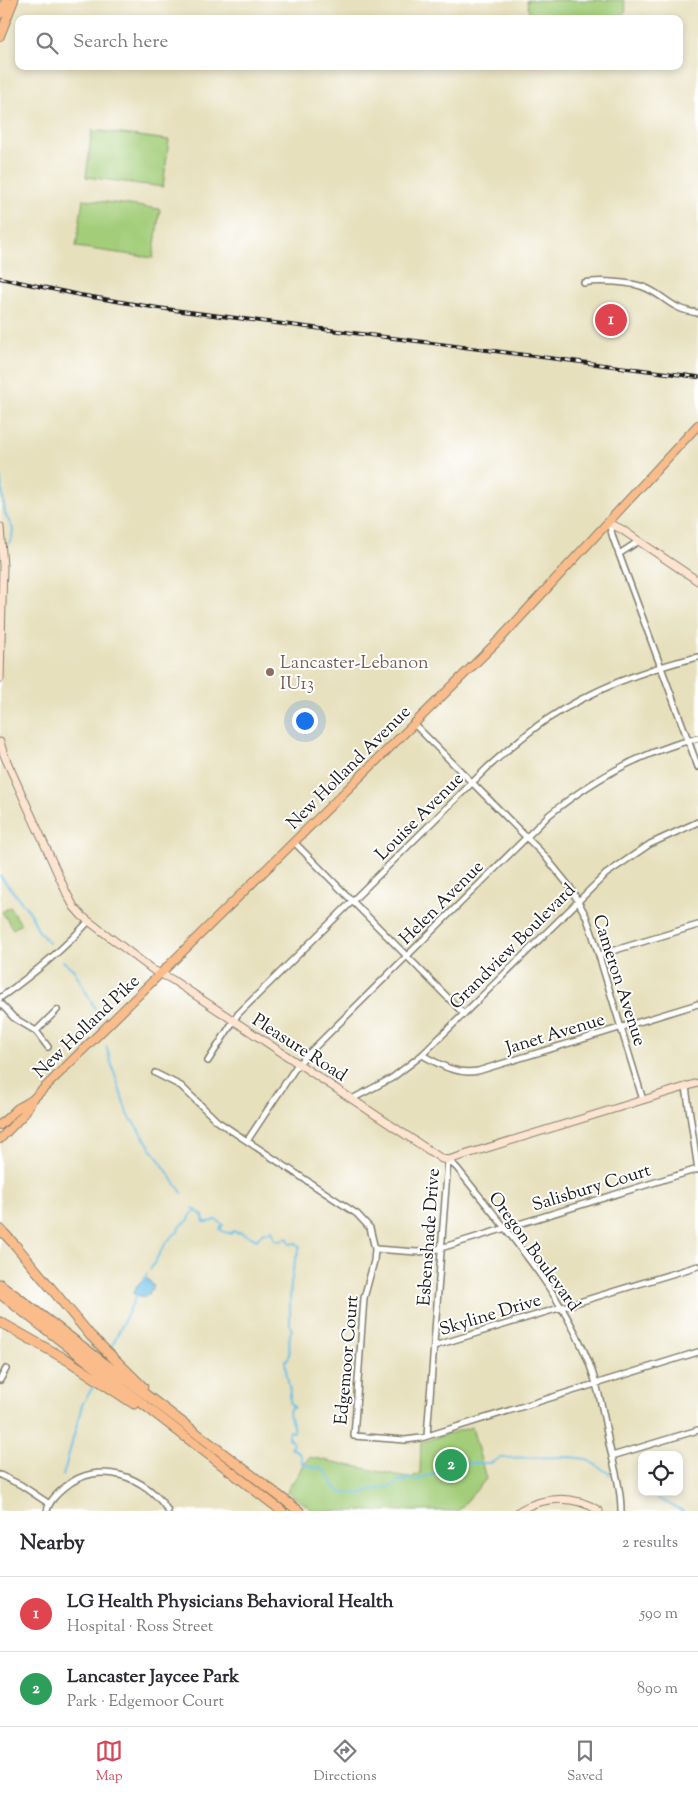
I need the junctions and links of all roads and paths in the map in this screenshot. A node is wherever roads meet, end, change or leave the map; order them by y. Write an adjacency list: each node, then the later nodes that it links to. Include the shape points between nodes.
1 (6, 0): 3 (main road)
2 (14, 0): 4 (main road)
3 (0, 14)
4 (0, 36)
5 (584, 283): 6 (street, via 596,281 642,286 678,309)
6 (698, 313)
7 (698, 425): 8 (main road, New Holland Avenue)
8 (609, 522): 10 (street); 11 (street); 16 (main road, New Holland Avenue, via 506,633)
9 (0, 532): 15 (street, via 3,566)
10 (639, 541): 11 (street); 12 (street)
11 (619, 554): 14 (street)
12 (698, 581)
13 (698, 657): 14 (street, Louise Avenue)
14 (661, 667): 18 (street); 21 (street, Louise Avenue, via 599,691 546,720)
15 (0, 679)
16 (413, 723): 21 (street, Cameron Avenue); 24 (main road, New Holland Avenue)
17 (698, 738): 18 (street, Helen Avenue)
18 (688, 740): 20 (street); 23 (street, Helen Avenue, via 654,751 596,780 560,806)
19 (0, 742): 27 (street, Pleasure Road, via 66,894)
20 (698, 768)
21 (472, 782): 23 (street, Cameron Avenue); 25 (street, Louise Avenue)
22 (698, 822): 26 (street, Grandview Boulevard, via 668,834 632,855)
23 (526, 837): 26 (street, Cameron Avenue, via 556,869); 29 (street, Helen Avenue)
24 (294, 842): 25 (street); 31 (main road, New Holland Avenue)
25 (352, 901): 29 (street); 37 (street, Louise Avenue)
26 (578, 901): 30 (street, Cameron Avenue); 36 (street, Grandview Boulevard)
27 (88, 922): 31 (street, Pleasure Road); 32 (street, via 53,957)
28 (698, 926): 30 (street)
29 (406, 956): 36 (street); 43 (street, Helen Avenue)
30 (599, 956): 38 (street, Cameron Avenue)
31 (160, 974): 37 (street, Pleasure Road); 48 (main road, New Holland Pike)
32 (0, 998)
33 (0, 1003): 39 (street, via 14,1018)
34 (698, 1004): 38 (street, Janet Avenue)
35 (57, 1010): 39 (street)
36 (464, 1014): 41 (street, Grandview Boulevard)
37 (233, 1021): 42 (street, Louise Avenue); 43 (street, Pleasure Road)
38 (621, 1027): 41 (street, Janet Avenue, via 471,1072 452,1070); 49 (street, Cameron Avenue)
39 (36, 1031): 40 (street)
40 (48, 1047)
41 (422, 1055): 47 (street, Grandview Boulevard, via 392,1078)
42 (208, 1061)
43 (298, 1064): 47 (street, Pleasure Road); 52 (street, Helen Avenue)
44 (155, 1073): 52 (street, Edgemoor Court, via 182,1086 217,1121)
45 (698, 1083): 46 (street)
46 (686, 1087): 49 (street); 54 (street)
47 (352, 1099): 53 (street, Pleasure Road)
48 (32, 1100): 50 (main road, New Holland Pike); 51 (main road, New Holland Pike, via 24,1114)
49 (644, 1100): 53 (street)
50 (0, 1125)
51 (0, 1139)
52 (247, 1141): 58 (street, Edgemoor Court, via 357,1214 370,1228)
53 (448, 1160): 55 (street, Oregon Boulevard); 57 (street, Esbenshade Drive)
54 (698, 1169): 55 (street, Salisbury Court)
55 (505, 1228): 57 (street, Salisbury Court); 62 (street, Oregon Boulevard)
56 (0, 1229): 66 (highway, via 67,1309)
57 (441, 1248): 58 (street, Salisbury Court, via 421,1252); 64 (street, Esbenshade Drive)
58 (375, 1250): 71 (street, Edgemoor Court, via 364,1298 354,1436 405,1440)
59 (698, 1266): 62 (street, Skyline Drive)
60 (0, 1284): 66 (highway)
61 (0, 1294): 66 (highway)
62 (561, 1307): 64 (street, Skyline Drive); 69 (street, Oregon Boulevard, via 583,1348)
63 (0, 1322): 66 (highway)
64 (434, 1346): 71 (street, Esbenshade Drive)
65 (698, 1352): 69 (street, Edgemoor Court)
66 (102, 1367): 77 (highway); 78 (highway, via 173,1414)
67 (6, 1369): 68 (street)
68 (0, 1380)
69 (596, 1384): 71 (street, Edgemoor Court); 72 (street, Oregon Boulevard)
70 (698, 1430): 72 (street)
71 (427, 1436)
72 (612, 1456): 81 (street, Oregon Boulevard)
73 (0, 1475): 74 (street)
74 (48, 1504): 75 (street); 76 (street, via 78,1478 90,1473 108,1472 139,1483 154,1494)
75 (47, 1511)
76 (168, 1511)
77 (282, 1511)
78 (299, 1511)
79 (519, 1511): 80 (street, via 557,1499 584,1503)
80 (599, 1511)
81 (621, 1511)

